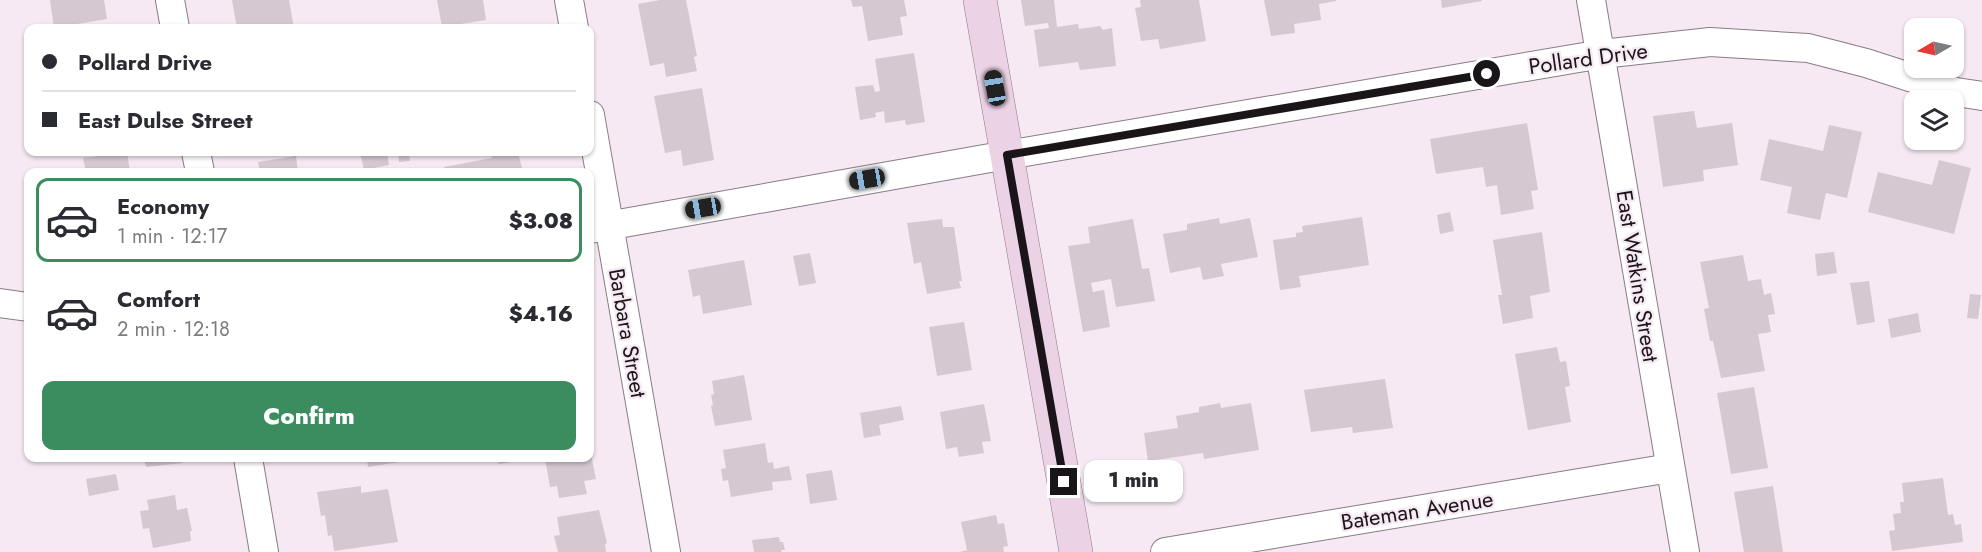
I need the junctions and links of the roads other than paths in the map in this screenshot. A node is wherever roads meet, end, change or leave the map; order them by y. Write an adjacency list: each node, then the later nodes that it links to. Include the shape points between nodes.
1 (170, 0): 5 (street)
2 (568, 0): 6 (street)
3 (980, 0): 9 (street)
4 (1591, 0): 7 (street, East Watkins Street)
5 (174, 24)
6 (573, 24)
7 (1602, 54): 8 (street, Pollard Drive, via 1710,42 1808,48 1956,92); 9 (street, Pollard Drive); 15 (street, East Watkins Street)
8 (1982, 96)
9 (1007, 155): 11 (street, Pollard Drive); 18 (street)
10 (594, 156): 11 (street, Barbara Street)
11 (600, 227): 17 (street, Barbara Street)
12 (0, 303): 13 (street)
13 (24, 306)
14 (249, 462): 16 (street)
15 (1670, 468): 19 (street, Bateman Avenue); 20 (street, East Watkins Street)
16 (264, 552)
17 (666, 552)
18 (1076, 552)
19 (1165, 552)
20 (1685, 552)

